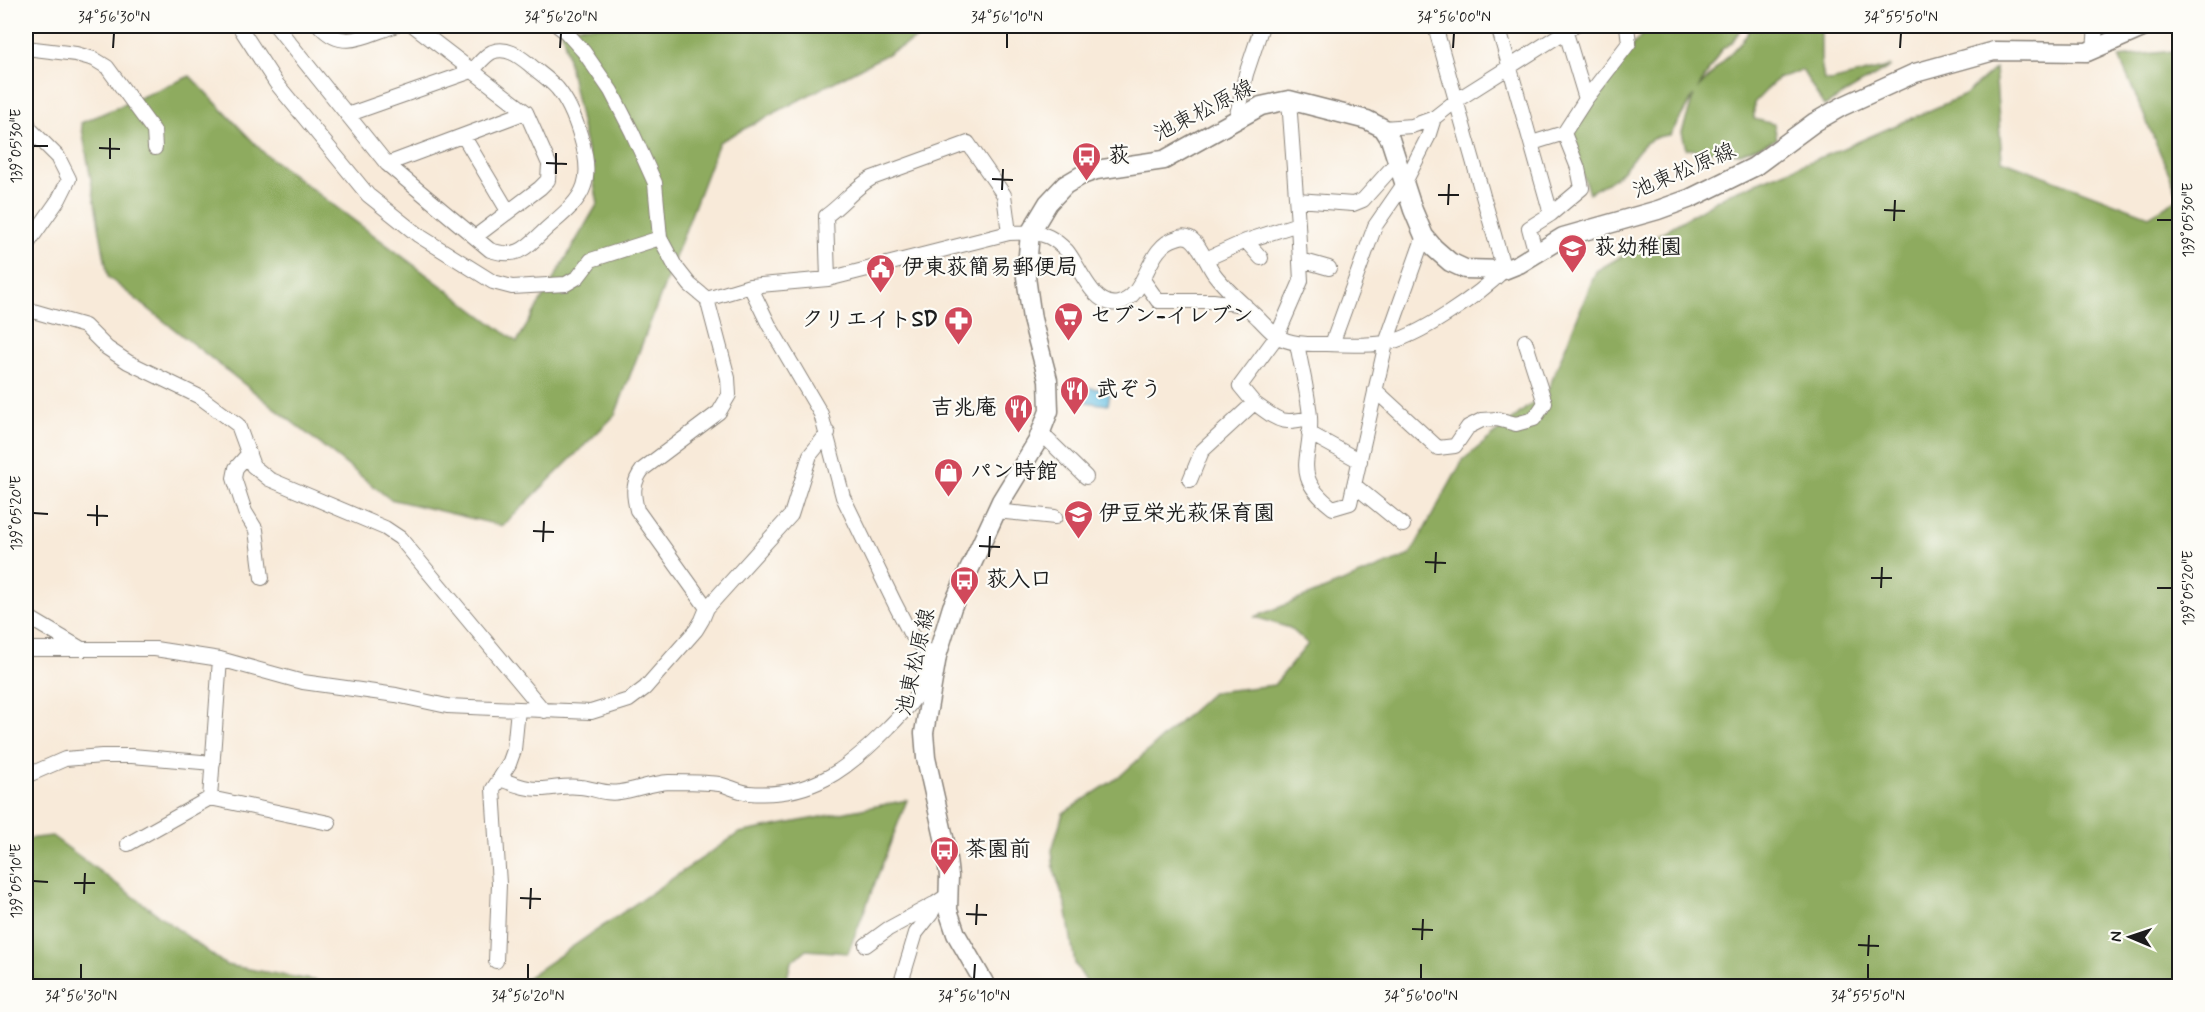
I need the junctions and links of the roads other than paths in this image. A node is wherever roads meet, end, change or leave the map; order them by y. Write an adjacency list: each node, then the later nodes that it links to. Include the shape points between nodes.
1 (239, 26): 43 (street, via 276,83 368,195 418,235 493,282 512,288 566,284 578,277 591,260)
2 (276, 26): 22 (street)
3 (320, 26): 4 (street, via 346,41)
4 (394, 26)
5 (414, 26): 17 (street)
6 (558, 26): 43 (street, via 578,45 611,91 632,132 655,183)
7 (1262, 26): 24 (street)
8 (1435, 26): 20 (street)
9 (1498, 26): 16 (street)
10 (1627, 26): 19 (street, via 1629,43)
11 (2096, 26): 15 (street)
12 (2147, 26): 15 (main road, 池東松原線)
13 (1568, 28): 16 (street); 19 (street)
14 (26, 48): 31 (street, via 76,54 107,67 154,131)
15 (2094, 50): 46 (main road, 池東松原線, via 1994,51 1915,73 1843,106 1754,167 1691,198 1563,237)
16 (1510, 66): 20 (street); 29 (street)
17 (472, 71): 21 (street); 22 (street); 42 (street, via 493,51 509,51 557,87 581,137 587,166 584,187 576,200 520,252 504,255 490,250)
18 (1288, 99): 24 (main road, 池東松原線, via 1261,106); 26 (main road, 池東松原線); 35 (street)
19 (1586, 99): 27 (street)
20 (1457, 100): 23 (street); 51 (street)
21 (526, 112): 28 (street); 36 (street, via 549,164 548,180)
22 (347, 115): 33 (street)
23 (1434, 118): 26 (street, via 1412,126); 34 (street)
24 (1236, 119): 40 (main road, 池東松原線, via 1164,160 1082,175 1065,185 1048,203)
25 (28, 124): 30 (street); 45 (street, via 58,157 69,179)
26 (1383, 128): 32 (main road, 池東松原線)
27 (1564, 133): 29 (street); 37 (street, via 1582,188)
28 (464, 136): 33 (street); 36 (street)
29 (1532, 143): 37 (street)
30 (26, 147)
31 (156, 148)
32 (1397, 162): 34 (main road, 池東松原線); 35 (street, via 1363,200 1353,204)
33 (387, 164): 42 (street)
34 (1404, 184): 41 (main road, 池東松原線); 62 (street, via 1375,226)
35 (1297, 200): 38 (street)
36 (508, 211): 42 (street)
37 (1551, 214): 46 (street, via 1529,228)
38 (1299, 224): 44 (street); 49 (street)
39 (1009, 233): 40 (street); 52 (street); 52 (street, via 1004,195 968,143 872,178 826,216)
40 (1030, 233): 53 (street, via 1061,245 1100,298 1112,303 1125,301); 67 (main road, 池東松原線, via 1026,277 1048,380 1049,411)
41 (1424, 236): 51 (main road, 池東松原線, via 1440,255 1465,269); 61 (street)
42 (475, 237)
43 (660, 238): 55 (street, via 675,266)
44 (1246, 241): 47 (street); 48 (street)
45 (26, 246)
46 (1536, 254): 51 (main road, 池東松原線)
47 (1261, 258)
48 (1206, 259): 53 (street, via 1192,239 1173,239 1156,253); 56 (street, via 1216,276)
49 (1301, 260): 50 (street); 58 (street, via 1301,281)
50 (1329, 268)
51 (1504, 270): 61 (street, via 1451,310 1403,338)
52 (828, 279): 54 (street)
53 (1143, 280): 56 (street, via 1158,301)
54 (750, 286): 55 (street); 66 (street)
55 (707, 299): 78 (street, via 729,395 719,412 643,469 635,479 633,496 637,510)
56 (1245, 305): 58 (street)
57 (26, 309): 69 (street, via 85,326 128,362 200,397 238,425)
58 (1277, 336): 60 (street); 64 (street, via 1240,386)
59 (1524, 341): 63 (street, via 1545,403 1534,419 1516,424 1482,420 1468,427 1455,446 1438,448)
60 (1297, 343): 62 (street); 65 (street)
61 (1386, 343): 62 (street); 63 (street)
62 (1332, 344)
63 (1375, 390): 70 (street)
64 (1254, 403): 65 (street, via 1288,423); 72 (street, via 1202,451)
65 (1310, 418): 68 (street)
66 (828, 433): 78 (street, via 810,455 791,515); 82 (street, via 843,497 895,604 910,633 927,652)
67 (1041, 433): 71 (street); 74 (main road, 池東松原線)
68 (1309, 433): 70 (street); 73 (street, via 1304,471 1320,498 1333,508 1350,503)
69 (249, 453): 77 (street, via 236,468 234,478 255,530); 85 (street, via 253,466 269,479 400,538)
70 (1360, 461): 73 (street)
71 (1086, 477)
72 (1190, 480)
73 (1354, 485): 76 (street)
74 (996, 511): 75 (street); 82 (main road, 池東松原線, via 952,608)
75 (1055, 517)
76 (1403, 525)
77 (262, 578)
78 (707, 608): 85 (street, via 696,630 662,672 629,700 591,711)
79 (26, 616): 80 (street)
80 (80, 648): 81 (street); 83 (street, via 154,649)
81 (26, 649)
82 (937, 656): 88 (street, via 925,659 916,698 876,741 829,778 806,789 748,793 719,784 667,782 602,793 582,787 523,787); 92 (main road, 池東松原線, via 924,734 949,876)
83 (220, 659): 84 (street, via 303,682 447,706); 86 (street)
84 (518, 710): 85 (street); 88 (street, via 514,750)
85 (544, 711)
86 (213, 764): 87 (street, via 102,756 65,759); 89 (street)
87 (26, 776)
88 (500, 779): 94 (street, via 493,789 499,884)
89 (210, 798): 90 (street); 91 (street)
90 (329, 823)
91 (128, 844)
92 (942, 899): 93 (street); 95 (street, via 916,933); 96 (main road, 池東松原線, via 956,934)
93 (866, 945)
94 (496, 961)
95 (900, 987)
96 (986, 987)

